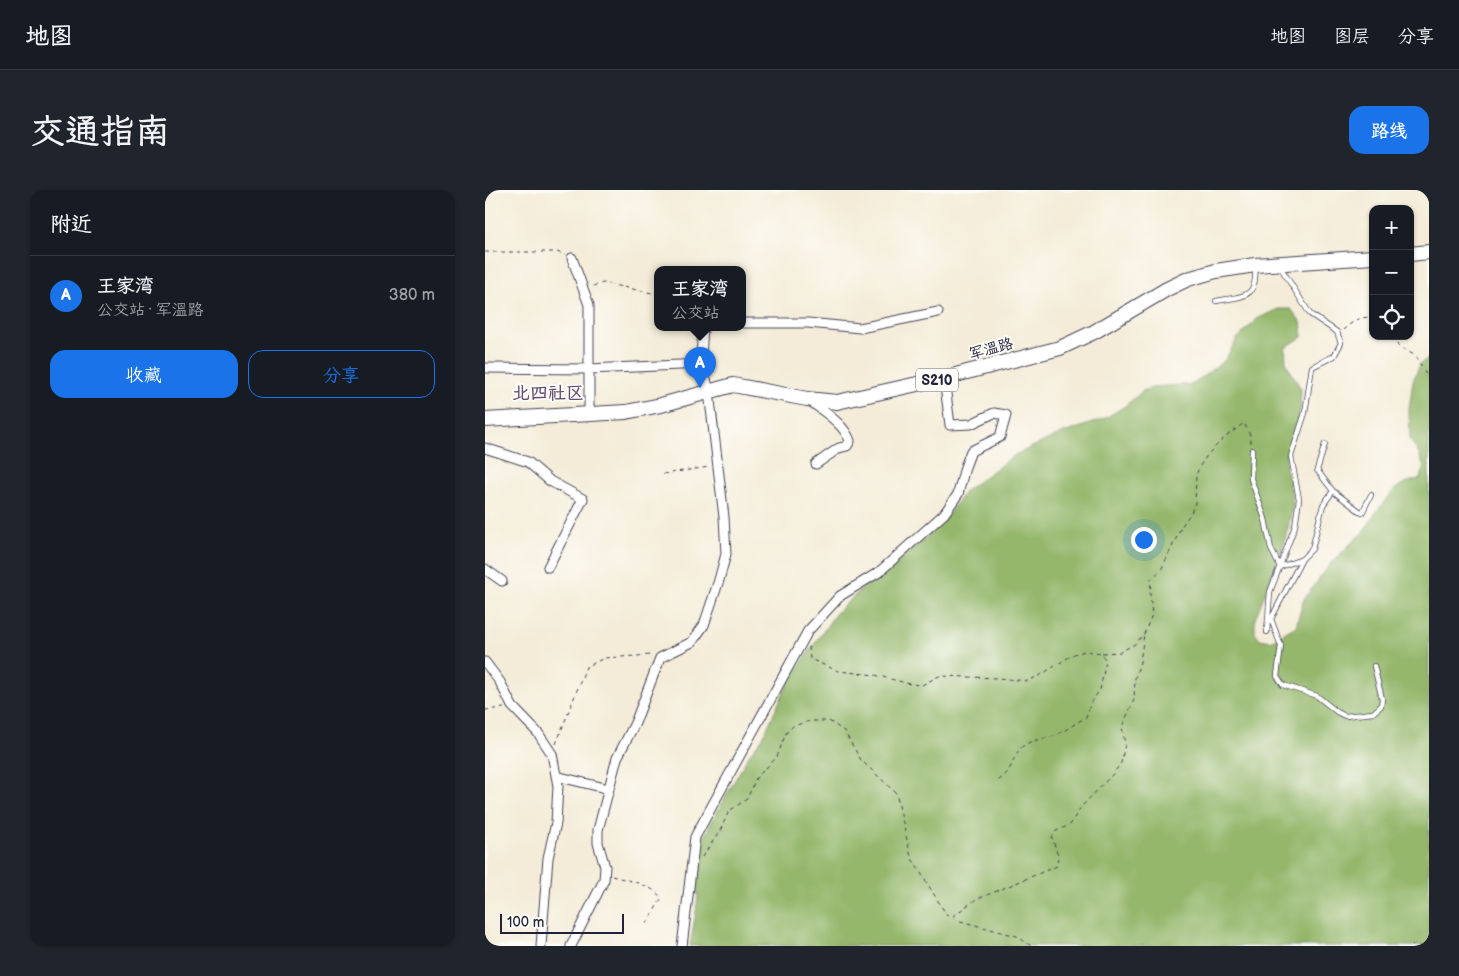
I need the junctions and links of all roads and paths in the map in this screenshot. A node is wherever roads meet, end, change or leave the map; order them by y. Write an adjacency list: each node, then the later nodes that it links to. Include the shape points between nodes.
1 (485, 252): 5 (path, via 557,252)
2 (1429, 252): 3 (main road)
3 (1414, 254)
4 (1369, 257): 6 (main road, 军温路 / S210)
5 (572, 258): 8 (street)
6 (1279, 264): 7 (main road, 军温路 / S210); 15 (lane, via 1310,314)
7 (1255, 265): 10 (lane, via 1255,284 1250,292 1245,296); 20 (main road, 军温路 / S210, via 1188,279 1060,348)
8 (584, 290): 9 (path, via 603,283); 19 (street, via 589,305)
9 (654, 293)
10 (1216, 301)
11 (938, 312): 13 (street, via 860,328 808,323)
12 (1369, 317): 15 (path, via 1352,322)
13 (746, 323)
14 (703, 331): 17 (street)
15 (1337, 334): 36 (lane, via 1341,343 1334,356 1312,367 1305,413 1291,456 1299,499 1295,526)
16 (1396, 340): 21 (path, via 1399,346 1416,356)
17 (703, 364): 19 (street); 22 (street)
18 (485, 368): 19 (street)
19 (589, 369): 24 (street)
20 (945, 378): 23 (main road, 军温路 / S210, via 837,402); 39 (street, via 950,425 971,424 993,413 1006,415 1000,437 971,451 958,494 944,514 879,572 840,596)
21 (1429, 380)
22 (709, 392): 23 (main road, 军温路 / S210, via 733,385); 24 (main road, 军温路 / S210, via 626,412); 30 (street)
23 (807, 399): 29 (street, via 841,426 850,441 847,446)
24 (589, 415): 25 (main road, 军温路 / S210)
25 (485, 420)
26 (1325, 444): 32 (lane, via 1317,470)
27 (485, 448): 35 (street, via 528,462 550,481 583,499)
28 (1252, 450): 36 (lane, via 1251,479 1271,549); 41 (path, via 1244,423 1224,438 1201,464 1196,475 1195,503 1191,513 1161,570 1151,579 1152,615)
29 (815, 464)
30 (718, 466): 31 (path); 43 (street, via 726,554 719,580 704,625 693,642)
31 (663, 474)
32 (1333, 491): 33 (lane, via 1362,513); 34 (lane, via 1323,505 1312,549)
33 (1371, 495)
34 (1302, 559): 36 (lane); 45 (lane, via 1271,619 1281,646 1277,676 1283,686 1317,696 1345,716 1373,713 1381,706 1382,699)
35 (548, 567)
36 (1281, 567): 40 (lane, via 1270,592)
37 (485, 569): 38 (street)
38 (503, 581)
39 (808, 631): 42 (path, via 810,659 839,671 922,685 939,676 1027,681 1074,654 1085,651); 52 (street, via 695,837)
40 (1267, 632)
41 (1144, 634): 42 (path, via 1135,644 1120,652); 54 (path, via 1134,700 1122,727 1125,744 1121,763 1070,825 1056,831 1052,837 1058,856 1057,866 975,900)
42 (1101, 653): 50 (path, via 1107,661 1104,676 1086,717 1055,736 1023,746 1011,768)
43 (660, 658): 48 (path, via 649,654 604,658 586,667); 51 (street, via 635,723 617,758)
44 (485, 662): 46 (street)
45 (1374, 666)
46 (512, 706): 47 (path); 48 (street, via 538,732)
47 (485, 710)
48 (552, 754): 49 (street)
49 (556, 776): 51 (street); 56 (street, via 556,823 548,858)
50 (996, 782)
51 (609, 790): 53 (street, via 598,830)
52 (691, 871): 54 (path, via 720,830 729,811 747,799 756,778 777,757 786,733 793,726 810,721 829,721 844,731 861,760 896,793 911,856 946,914); 58 (street)
53 (604, 874): 55 (path, via 659,893 661,899); 57 (street)
54 (952, 917): 59 (path, via 1017,936)
55 (646, 925)
56 (541, 946)
57 (571, 946)
58 (682, 946)
59 (1031, 946)
60 (1412, 946): 61 (path)
61 (1421, 946)

